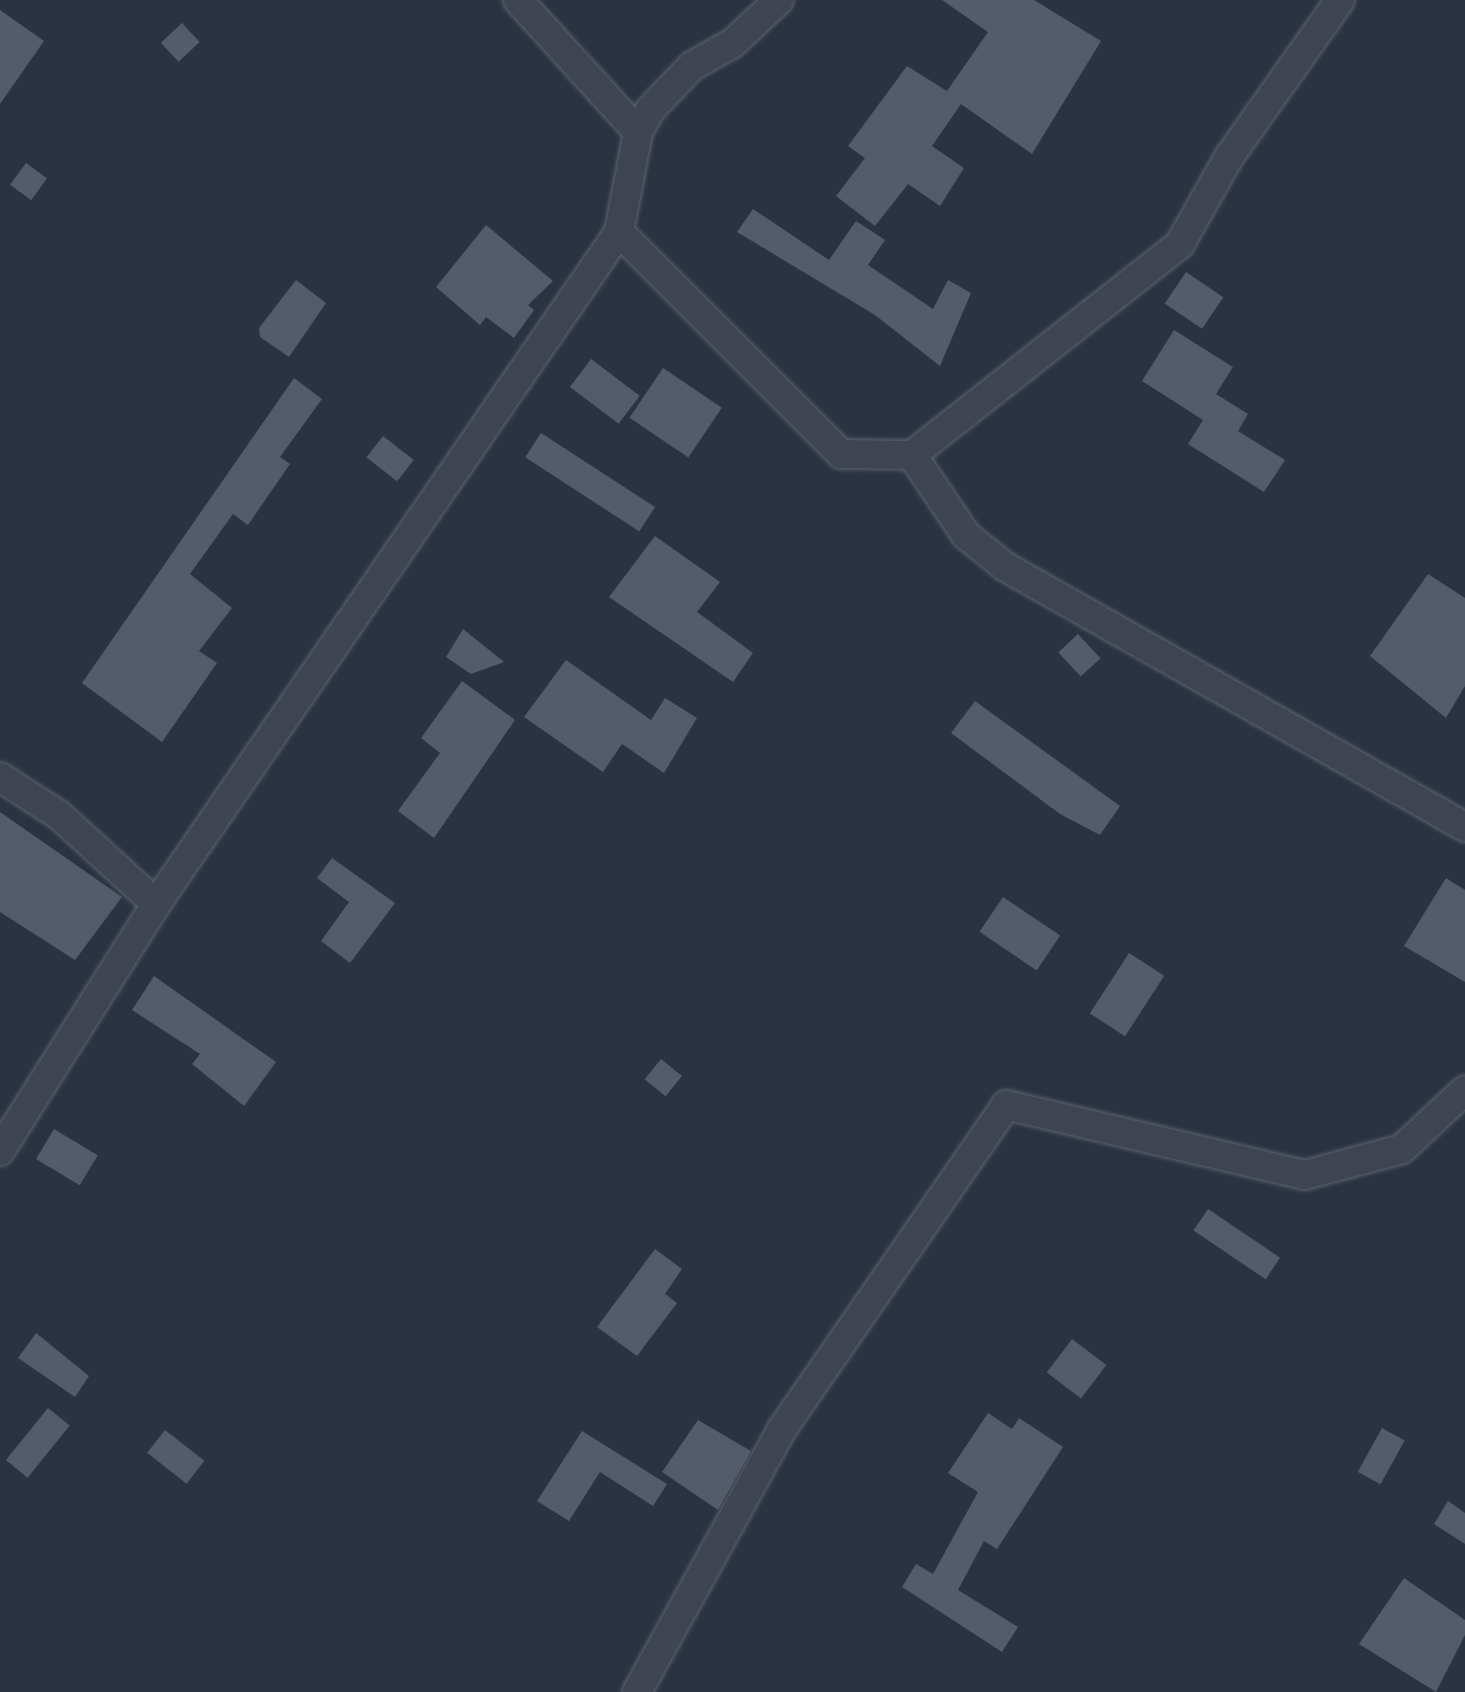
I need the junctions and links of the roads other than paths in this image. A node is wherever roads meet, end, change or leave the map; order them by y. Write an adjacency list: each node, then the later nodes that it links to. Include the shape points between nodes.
1 (518, 0): 4 (street)
2 (779, 0): 4 (street, via 665,89)
3 (1340, 0): 6 (street, via 1229,157 1180,244)
4 (638, 132): 5 (street)
5 (619, 232): 6 (street, via 841,454); 9 (street)
6 (912, 455): 8 (street, via 966,535 1004,566)
7 (0, 777): 9 (street, via 59,815)
8 (1465, 827)
9 (156, 904): 11 (street)
10 (1465, 1090): 12 (street, via 1402,1149 1305,1175 1006,1105 782,1429)
11 (0, 1151)
12 (637, 1692)

